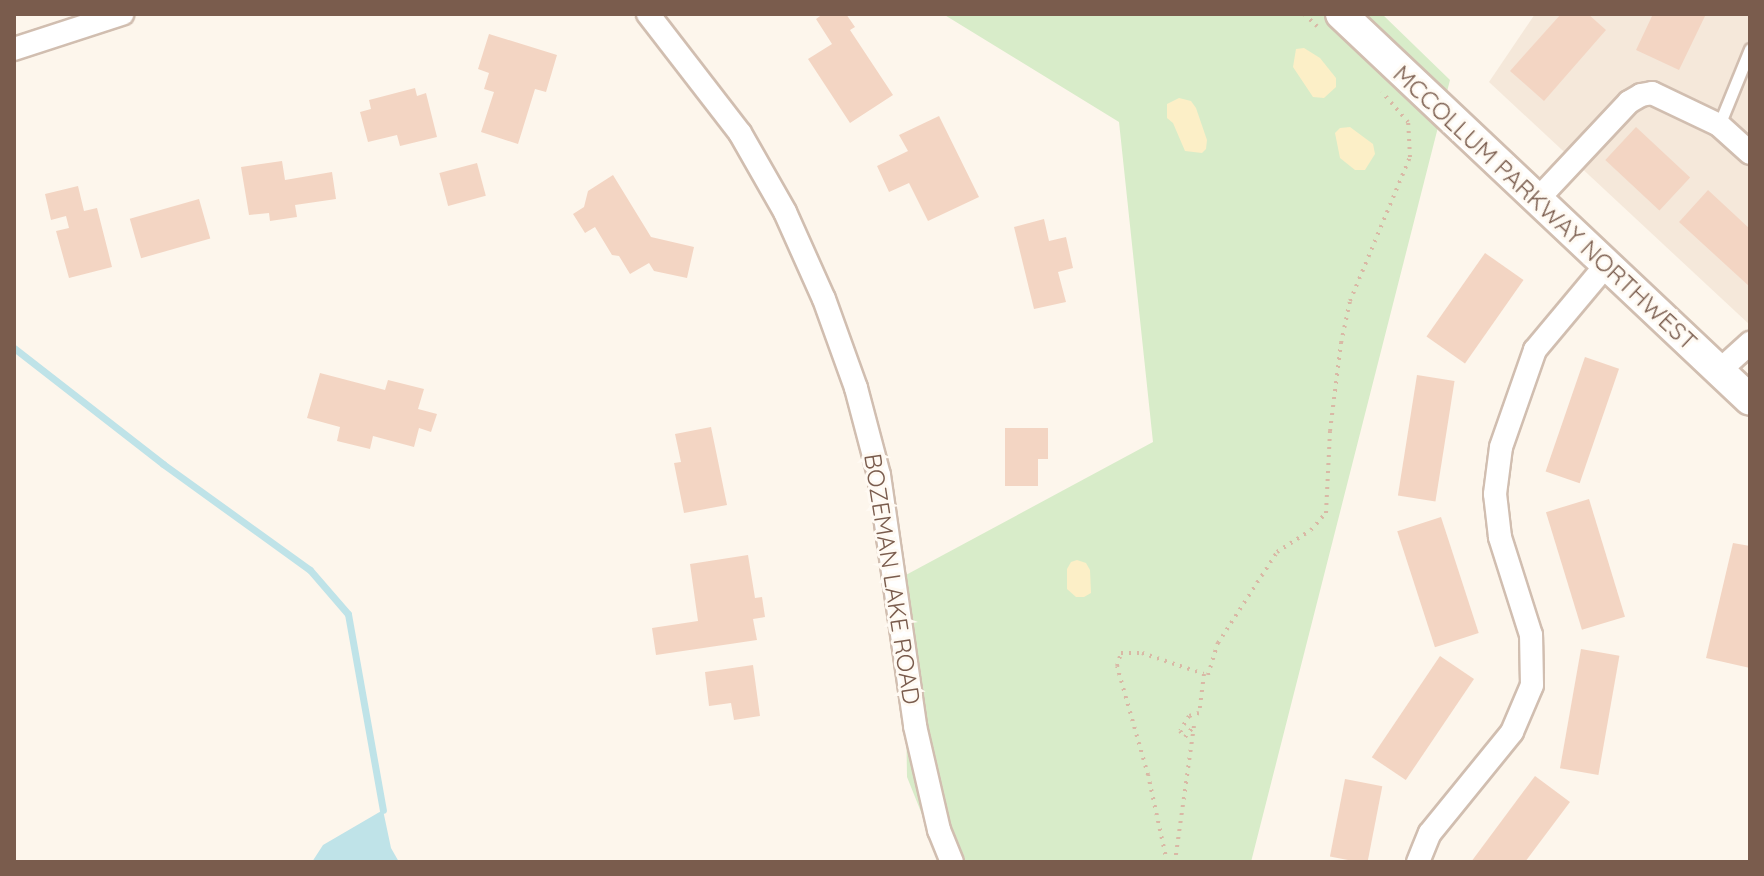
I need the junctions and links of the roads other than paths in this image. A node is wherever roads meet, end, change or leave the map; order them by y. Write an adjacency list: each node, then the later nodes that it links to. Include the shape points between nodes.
1 (122, 14): 4 (street)
2 (648, 14): 13 (street, BOZEMAN LAKE ROAD, via 740,133 785,212 856,388 879,475 915,726 939,830)
3 (1341, 14): 8 (street, MCCOLLUM PARKWAY NORTHWEST)
4 (14, 49)
5 (1750, 49): 6 (lane)
6 (1719, 125): 7 (street); 8 (street, via 1652,93 1641,95)
7 (1750, 153)
8 (1537, 200): 9 (street, MCCOLLUM PARKWAY NORTHWEST)
9 (1606, 265): 11 (street, MCCOLLUM PARKWAY NORTHWEST); 14 (street, via 1535,350 1501,447 1495,494 1500,537 1531,635 1532,685 1512,732 1430,833)
10 (1750, 343): 11 (street)
11 (1719, 371): 12 (street, MCCOLLUM PARKWAY NORTHWEST)
12 (1748, 395)
13 (952, 862)
14 (1418, 862)

